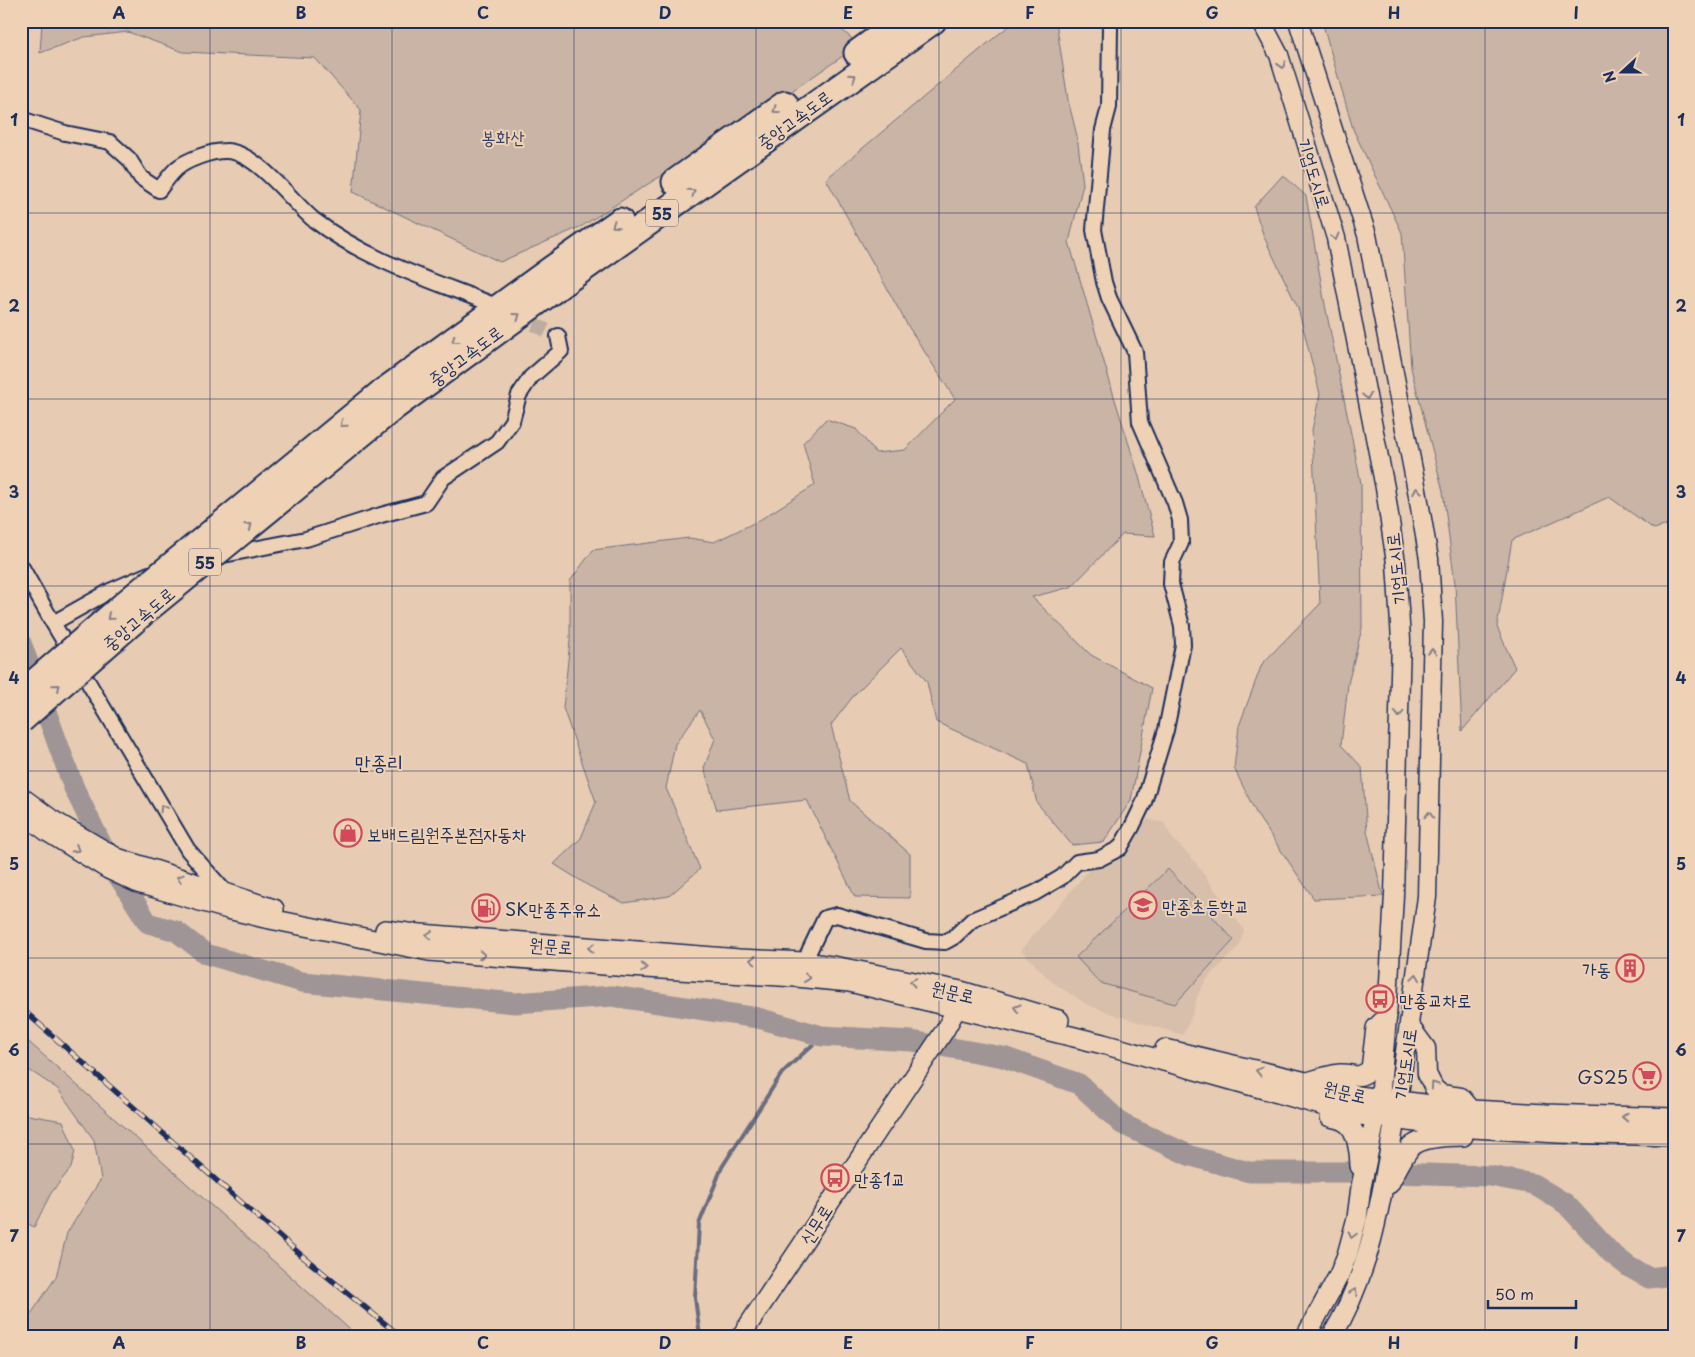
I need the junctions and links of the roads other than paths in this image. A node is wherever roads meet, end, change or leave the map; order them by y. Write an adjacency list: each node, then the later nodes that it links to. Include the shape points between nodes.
1 (902, 21): 9 (highway, 중앙고속도로 / 55, one-way to 9, via 550,270)
2 (933, 21): 9 (highway, 중앙고속도로 / 55, one-way to 2, via 551,292)
3 (1109, 21): 17 (street, via 1109,107 1103,130 1094,230 1109,298 1135,352 1140,422 1180,520 1181,543 1172,562 1171,584 1184,645 1166,730 1144,802 1120,848 1099,859 1077,862 1062,877 1035,893 972,920 945,942 926,941 837,915 825,918)
4 (1261, 21): 19 (street, 기업도시로, one-way to 19, via 1279,54 1336,238 1385,488 1396,563 1401,640)
5 (1298, 21): 20 (street, 기업도시로, one-way to 5, via 1427,897 1433,622 1429,558 1366,235)
6 (21, 119): 7 (street, via 65,133 110,142 129,159 141,178 159,190 176,169 201,156 226,151 243,156 272,178 313,219 360,250)
7 (492, 304)
8 (558, 336): 11 (street, via 560,351 531,377 519,395 512,421 497,442 442,478 426,503 306,539 172,565 110,591)
9 (387, 400): 12 (highway, 중앙고속도로 / 55, one-way to 12, bridge, via 128,602); 13 (highway, 중앙고속도로 / 55, one-way to 9, bridge)
10 (21, 566): 11 (street)
11 (53, 624): 16 (street, one-way to 11, via 188,850)
12 (21, 694)
13 (21, 720)
14 (21, 797): 16 (main road, one-way to 14, via 117,858 52,820)
15 (21, 812): 16 (main road, one-way to 16, via 108,869 138,883)
16 (227, 901): 17 (main road, 원문로, one-way to 16, via 408,933); 18 (main road, 원문로, one-way to 18, via 429,951 796,977 850,982)
17 (804, 962): 18 (main road, 원문로, one-way to 17, via 838,967)
18 (959, 1000): 21 (main road, 원문로); 22 (main road, 원문로, one-way to 18); 31 (street, 신무로, via 945,1030)
19 (1388, 1017): 22 (main road, via 1376,1028 1371,1070 1356,1077 1340,1074); 23 (street, 기업도시로)
20 (1410, 1025): 24 (street, one-way to 20, via 1461,1097 1441,1094 1434,1088 1427,1074 1426,1048); 26 (street, 기업도시로)
21 (1197, 1070): 26 (main road, 원문로); 29 (main road, via 1211,1082 1346,1122 1360,1150)
22 (1306, 1082): 23 (main road, 원문로)
23 (1380, 1099): 26 (main road, 기업도시로)
24 (1472, 1110): 25 (main road, 원문로, one-way to 24); 26 (main road, 원문로)
25 (1674, 1118)
26 (1387, 1121): 27 (main road, 원문로); 29 (main road); 30 (main road)
27 (1527, 1131): 28 (main road, 원문로); 30 (main road, via 1519,1135 1449,1136 1418,1141 1409,1148)
28 (1674, 1136)
29 (1361, 1187): 32 (main road, one-way to 32, via 1347,1254)
30 (1383, 1196): 33 (main road, one-way to 30, via 1363,1269)
31 (741, 1336)
32 (1306, 1336)
33 (1332, 1336)

